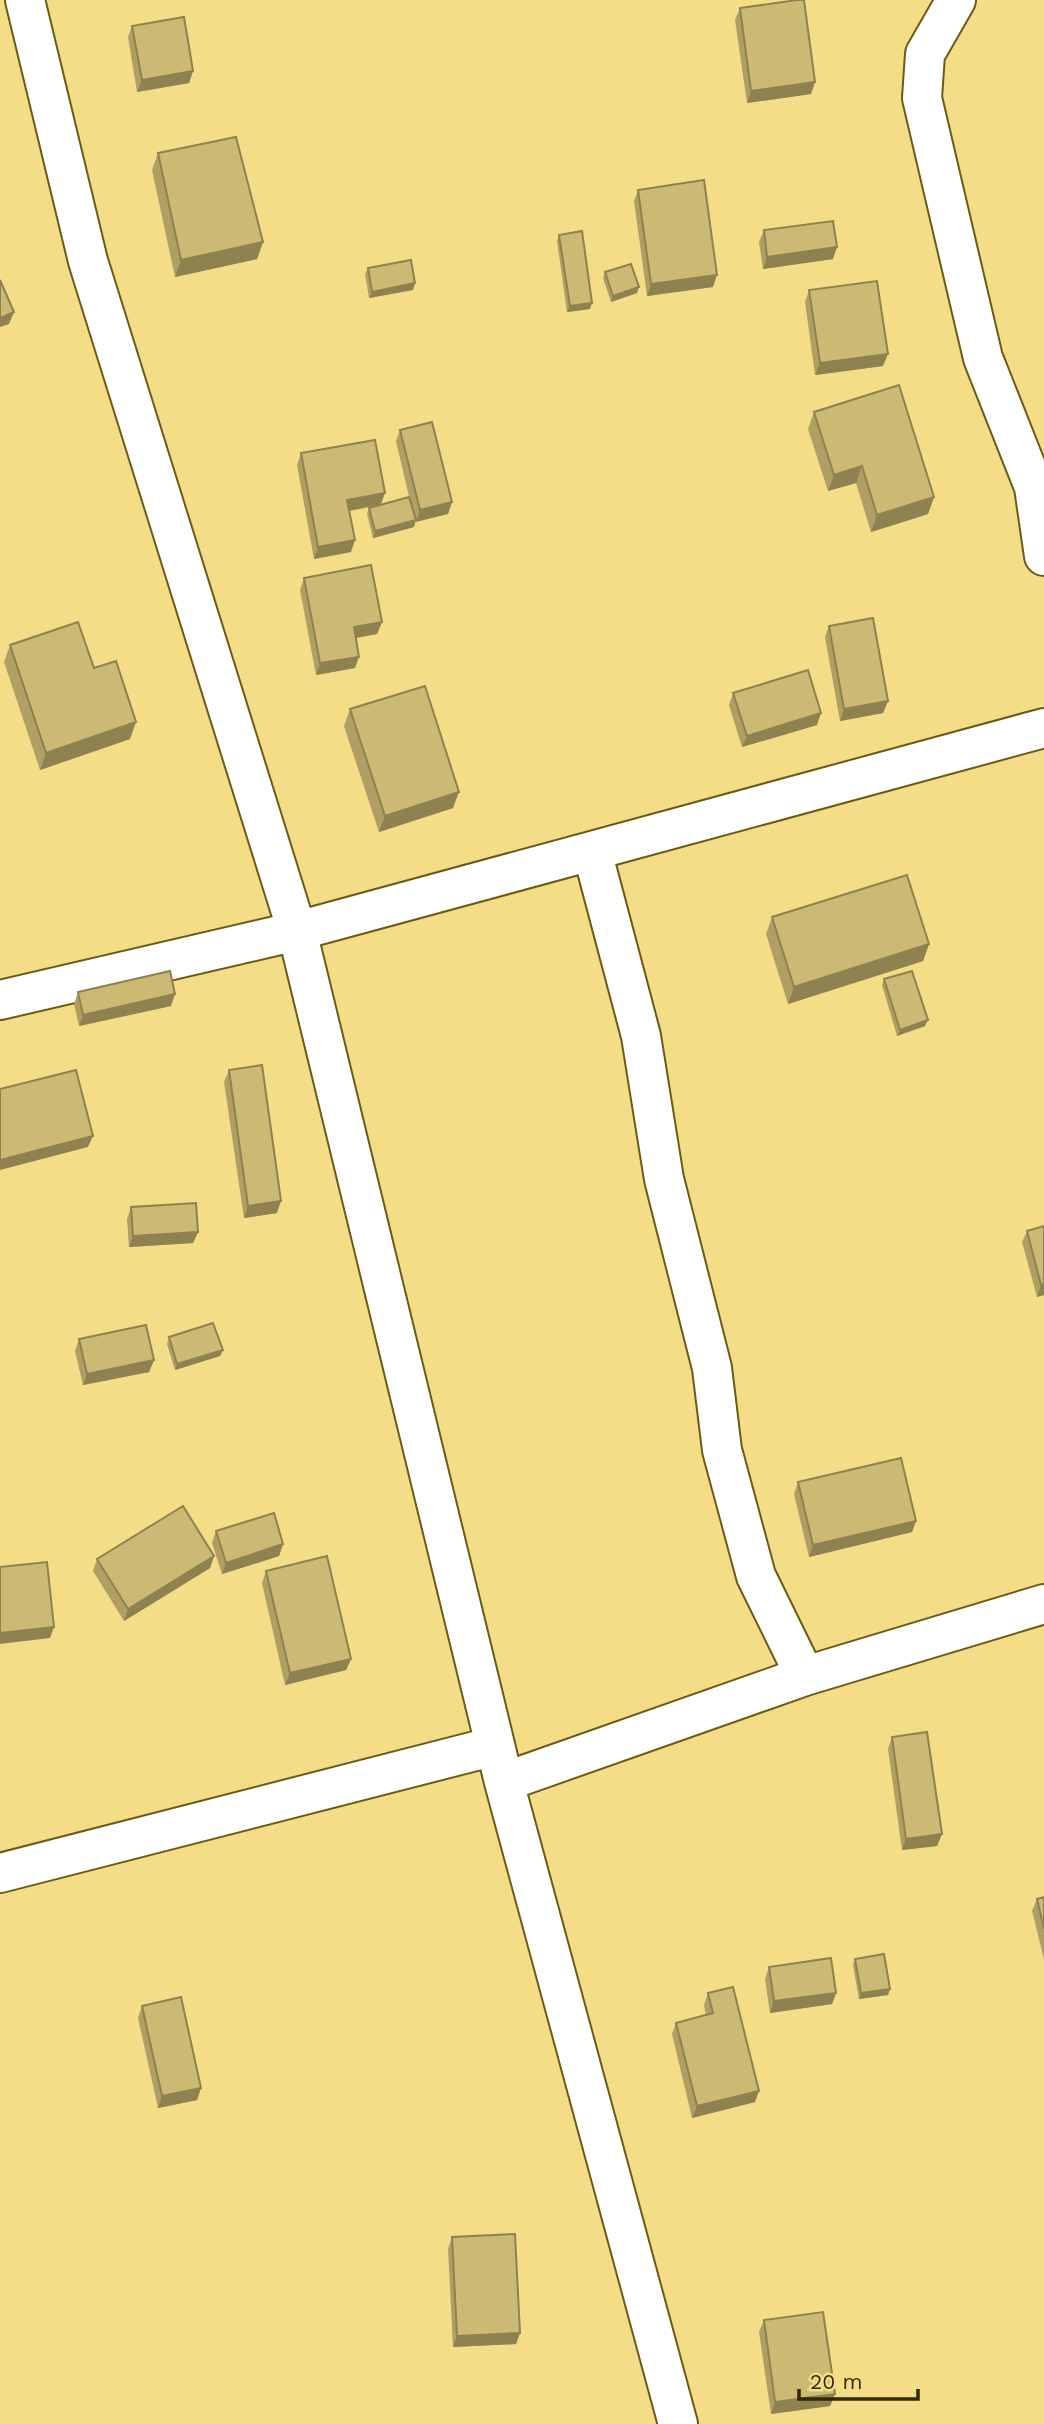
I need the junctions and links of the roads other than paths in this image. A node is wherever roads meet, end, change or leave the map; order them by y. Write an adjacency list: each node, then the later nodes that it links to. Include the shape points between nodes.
1 (25, 0): 6 (street, via 89,261)
2 (956, 0): 3 (street, via 925,54 922,98 984,358 1034,487)
3 (1044, 556)
4 (1044, 728): 5 (street)
5 (592, 851): 6 (street); 9 (street, via 641,1036 664,1179 712,1368 722,1450 755,1576)
6 (297, 932): 7 (street); 10 (street)
7 (0, 1000)
8 (1044, 1604): 9 (street)
9 (805, 1675): 10 (street)
10 (500, 1764): 11 (street); 12 (street)
11 (0, 1873)
12 (678, 2424)

